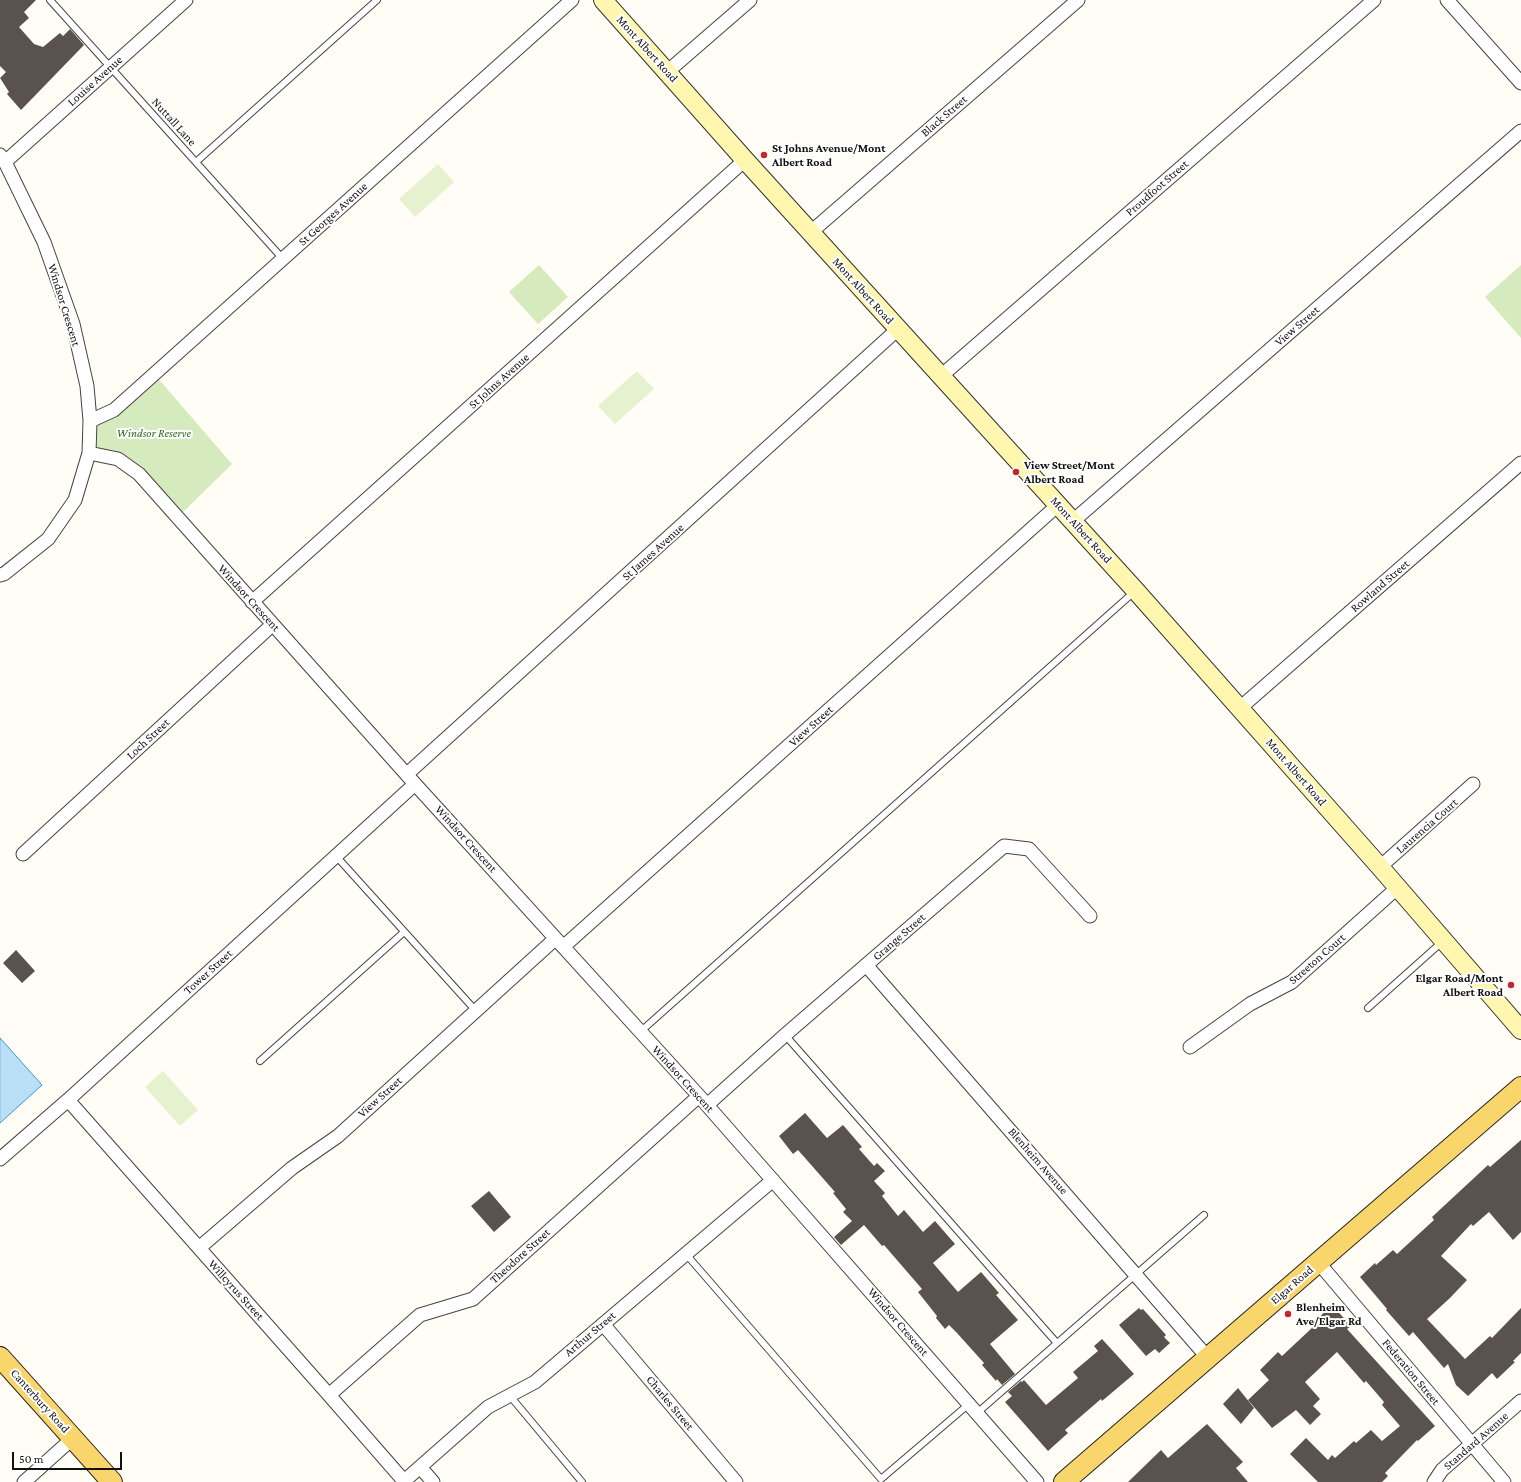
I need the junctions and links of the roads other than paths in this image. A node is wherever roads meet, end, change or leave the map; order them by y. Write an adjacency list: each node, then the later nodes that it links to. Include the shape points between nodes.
1 (50, 0): 10 (lane, Nuttall Lane)
2 (186, 0): 10 (street, Louise Avenue)
3 (377, 0): 16 (lane)
4 (572, 0): 18 (street, St Georges Avenue)
5 (603, 0): 11 (main road, Mont Albert Road)
6 (750, 0): 11 (street)
7 (1078, 0): 17 (street, Black Street)
8 (1374, 0): 20 (street, Proudfoot Street)
9 (1447, 0): 12 (street)
10 (110, 67): 14 (street, Louise Avenue); 16 (lane, Nuttall Lane)
11 (667, 72): 15 (main road, Mont Albert Road)
12 (1521, 84)
13 (1521, 131): 25 (street, View Street)
14 (2, 158): 21 (street, Windsor Crescent, via 44,242 73,324 87,386)
15 (745, 160): 17 (main road, Mont Albert Road); 28 (street, St Johns Avenue)
16 (196, 162): 18 (lane, Nuttall Lane)
17 (811, 232): 19 (main road, Mont Albert Road)
18 (283, 259): 21 (street, St Georges Avenue, via 114,410)
19 (898, 330): 20 (main road, Mont Albert Road); 31 (street, St James Avenue)
20 (941, 376): 24 (main road, Mont Albert Road)
21 (90, 422): 22 (street, Windsor Crescent)
22 (89, 453): 26 (street, via 75,500 48,539); 28 (street, Windsor Crescent, via 118,459 138,474)
23 (1521, 463): 30 (street, Rowland Street)
24 (1058, 505): 25 (main road, Mont Albert Road); 40 (street, View Street)
25 (1073, 521): 27 (main road, Mont Albert Road)
26 (0, 575)
27 (1136, 591): 30 (main road, Mont Albert Road); 45 (lane)
28 (252, 602): 29 (street, Windsor Crescent)
29 (272, 625): 31 (street, Windsor Crescent); 33 (street, Loch Street)
30 (1240, 708): 35 (main road, Mont Albert Road)
31 (411, 779): 34 (street, Tower Street); 40 (street, Windsor Crescent)
32 (1474, 784): 35 (street, Laurencia Court)
33 (23, 854)
34 (336, 856): 38 (lane); 50 (street, Tower Street)
35 (1380, 867): 36 (main road, Mont Albert Road)
36 (1397, 888): 39 (main road, Mont Albert Road); 47 (street, Streeton Court, via 1292,982 1250,1004)
37 (1090, 916): 41 (street, Grange Street, via 1029,849 1004,846)
38 (404, 932): 43 (lane); 48 (lane)
39 (1443, 940): 42 (lane); 44 (main road, Mont Albert Road)
40 (559, 943): 43 (street, View Street); 45 (street, Windsor Crescent)
41 (866, 965): 46 (street, Grange Street); 58 (street, Blenheim Avenue)
42 (1368, 1008)
43 (476, 1011): 55 (street, View Street, via 338,1136 292,1168)
44 (1521, 1030)
45 (640, 1032): 51 (street, Windsor Crescent)
46 (785, 1035): 51 (street, Grange Street); 60 (lane)
47 (1190, 1047)
48 (260, 1061)
49 (1521, 1087): 57 (main road, Elgar Road)
50 (68, 1100): 52 (street, Tower Street); 55 (street, Willcyrus Street)
51 (703, 1101): 53 (street, Windsor Crescent); 63 (street, Theodore Street, via 473,1299 420,1315)
52 (0, 1159)
53 (773, 1180): 56 (street, Arthur Street); 66 (street, Windsor Crescent)
54 (1204, 1215): 58 (lane)
55 (199, 1248): 63 (street, Willcyrus Street)
56 (685, 1253): 59 (street, Arthur Street); 66 (lane, via 881,1479)
57 (1318, 1262): 62 (main road, Elgar Road); 68 (street, Federation Street)
58 (1137, 1275): 60 (lane); 62 (street, Blenheim Avenue)
59 (603, 1324): 64 (street, Arthur Street, via 535,1382); 75 (street, Charles Street)
60 (1056, 1342): 66 (lane)
61 (0, 1356): 67 (main road, Canterbury Road)
62 (1208, 1358): 77 (main road, Elgar Road)
63 (329, 1395): 72 (street, Willcyrus Street)
64 (510, 1396): 69 (street, Arthur Street, via 488,1407); 74 (lane)
65 (1521, 1401): 68 (street, Standard Avenue)
66 (973, 1408): 76 (street, Windsor Crescent)
67 (73, 1438): 70 (street); 71 (main road, Canterbury Road)
68 (1472, 1444): 78 (street, Standard Avenue, via 1442,1470); 79 (street, Federation Street)
69 (420, 1467): 72 (street, Arthur Street); 73 (street)
70 (24, 1482)
71 (112, 1482)
72 (404, 1482)
73 (433, 1482)
74 (582, 1482)
75 (736, 1482)
76 (1037, 1482)
77 (1064, 1482)
78 (1434, 1482)
79 (1504, 1482)

